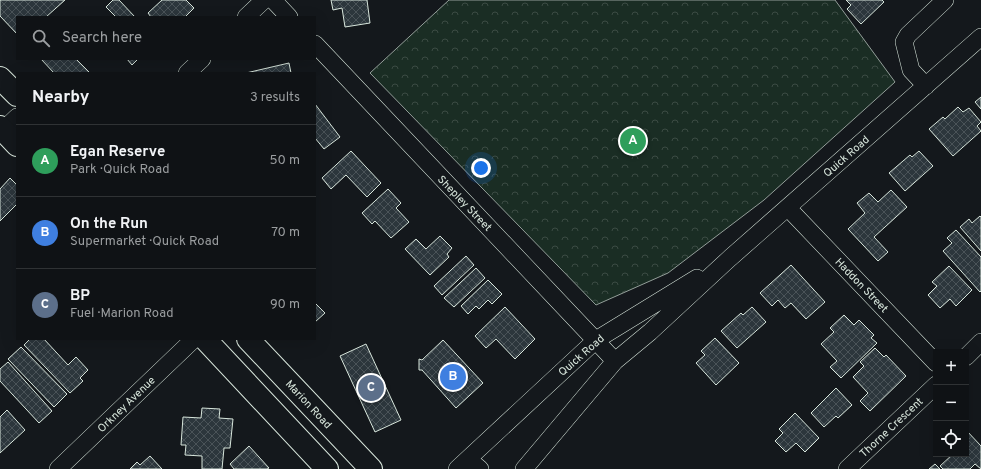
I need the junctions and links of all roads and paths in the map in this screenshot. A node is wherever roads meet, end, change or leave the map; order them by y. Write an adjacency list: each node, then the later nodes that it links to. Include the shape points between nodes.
1 (264, 0): 4 (street)
2 (273, 0): 5 (street)
3 (944, 0): 11 (street, via 908,34 904,42 911,70)
4 (247, 16)
5 (288, 16)
6 (981, 37): 11 (street, Quick Road)
7 (316, 45): 18 (street, Shepley Street)
8 (201, 60): 9 (street)
9 (188, 72)
10 (0, 78): 12 (main road)
11 (926, 86): 13 (street, Quick Road)
12 (16, 95)
13 (788, 208): 14 (street, Quick Road); 21 (street, Haddon Street)
14 (730, 258): 18 (street, Quick Road); 22 (street, Quick Road)
15 (193, 340): 25 (street, Orkney Avenue)
16 (206, 340): 26 (main road)
17 (249, 340): 27 (main road, Marion Road)
18 (596, 340): 22 (street, Shepley Street); 24 (street, Quick Road)
19 (981, 342): 20 (street)
20 (969, 354)
21 (933, 360)
22 (615, 362): 28 (street, Quick Road)
23 (933, 388): 29 (street, Thorne Crescent)
24 (469, 466)
25 (58, 469)
26 (327, 469)
27 (371, 469)
28 (524, 469)
29 (847, 469)

